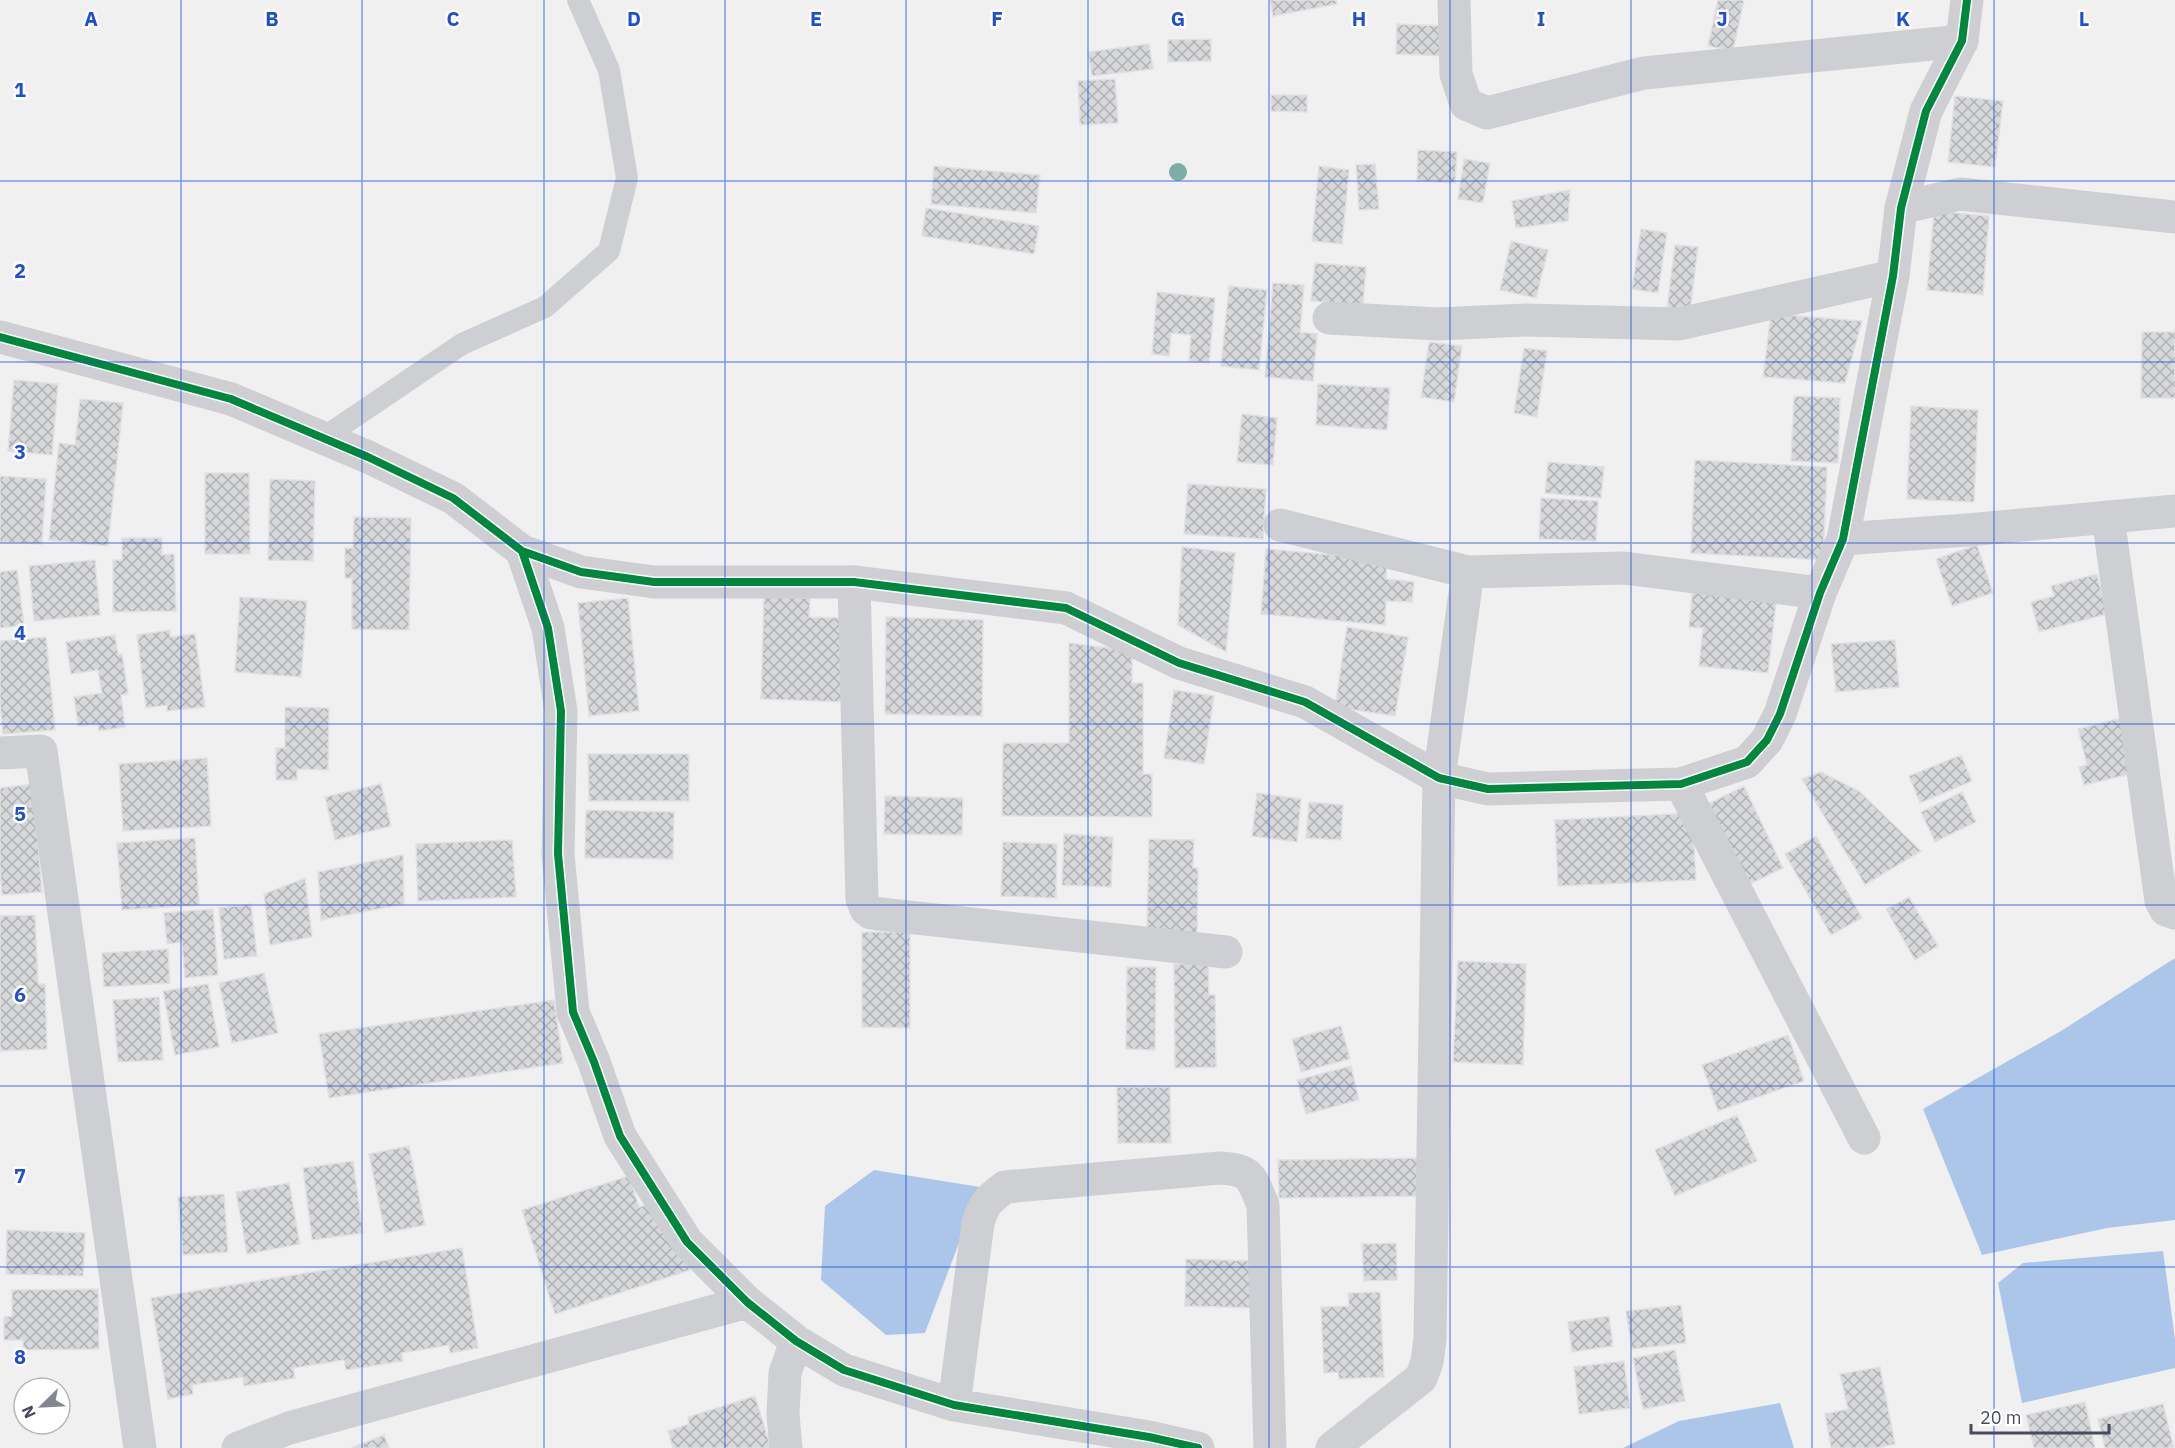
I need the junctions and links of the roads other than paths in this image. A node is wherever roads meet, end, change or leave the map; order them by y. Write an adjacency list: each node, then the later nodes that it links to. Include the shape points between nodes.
1 (578, 0): 10 (lane, via 609,70 627,178 609,251 545,307 462,344)
2 (1454, 0): 4 (street, via 1456,74 1466,104 1487,113 1644,74)
3 (1967, 0): 4 (street)
4 (1962, 41): 5 (street, via 1926,111)
5 (1901, 208): 6 (street, via 1960,194); 7 (street)
6 (2175, 216)
7 (1893, 276): 8 (street, via 1679,324 1526,320 1438,324); 14 (street)
8 (1329, 318)
9 (0, 337): 10 (street, via 231,399)
10 (323, 438): 15 (street, via 453,498)
11 (2175, 511): 12 (street)
12 (2108, 517): 14 (street); 22 (street, via 2161,901 2166,910)
13 (1280, 525): 16 (street)
14 (1843, 539): 18 (street)
15 (522, 550): 17 (street, via 581,572 654,582); 25 (street, via 548,628 561,711 558,854 573,1012 620,1136 687,1242)
16 (1468, 572): 18 (street, via 1624,568); 20 (street)
17 (854, 582): 20 (street, via 1066,608 1179,663 1305,702); 23 (street, via 862,899 866,909 871,913)
18 (1820, 592): 21 (street, via 1780,714 1767,740 1747,762)
19 (0, 753): 28 (street, via 41,751)
20 (1439, 778): 21 (street, via 1488,789); 33 (street, via 1431,1327 1427,1362 1421,1378)
21 (1681, 784): 24 (street)
22 (2175, 914)
23 (1226, 952)
24 (1864, 1138)
25 (747, 1302): 26 (street); 29 (street, via 290,1428)
26 (796, 1341): 27 (street, via 844,1370); 30 (street, via 785,1373)
27 (954, 1406): 31 (street); 32 (street, via 978,1223 991,1197 1005,1187 1239,1169 1254,1183 1263,1205)
28 (140, 1448)
29 (238, 1448)
30 (786, 1448)
31 (1197, 1448)
32 (1270, 1448)
33 (1332, 1448)

